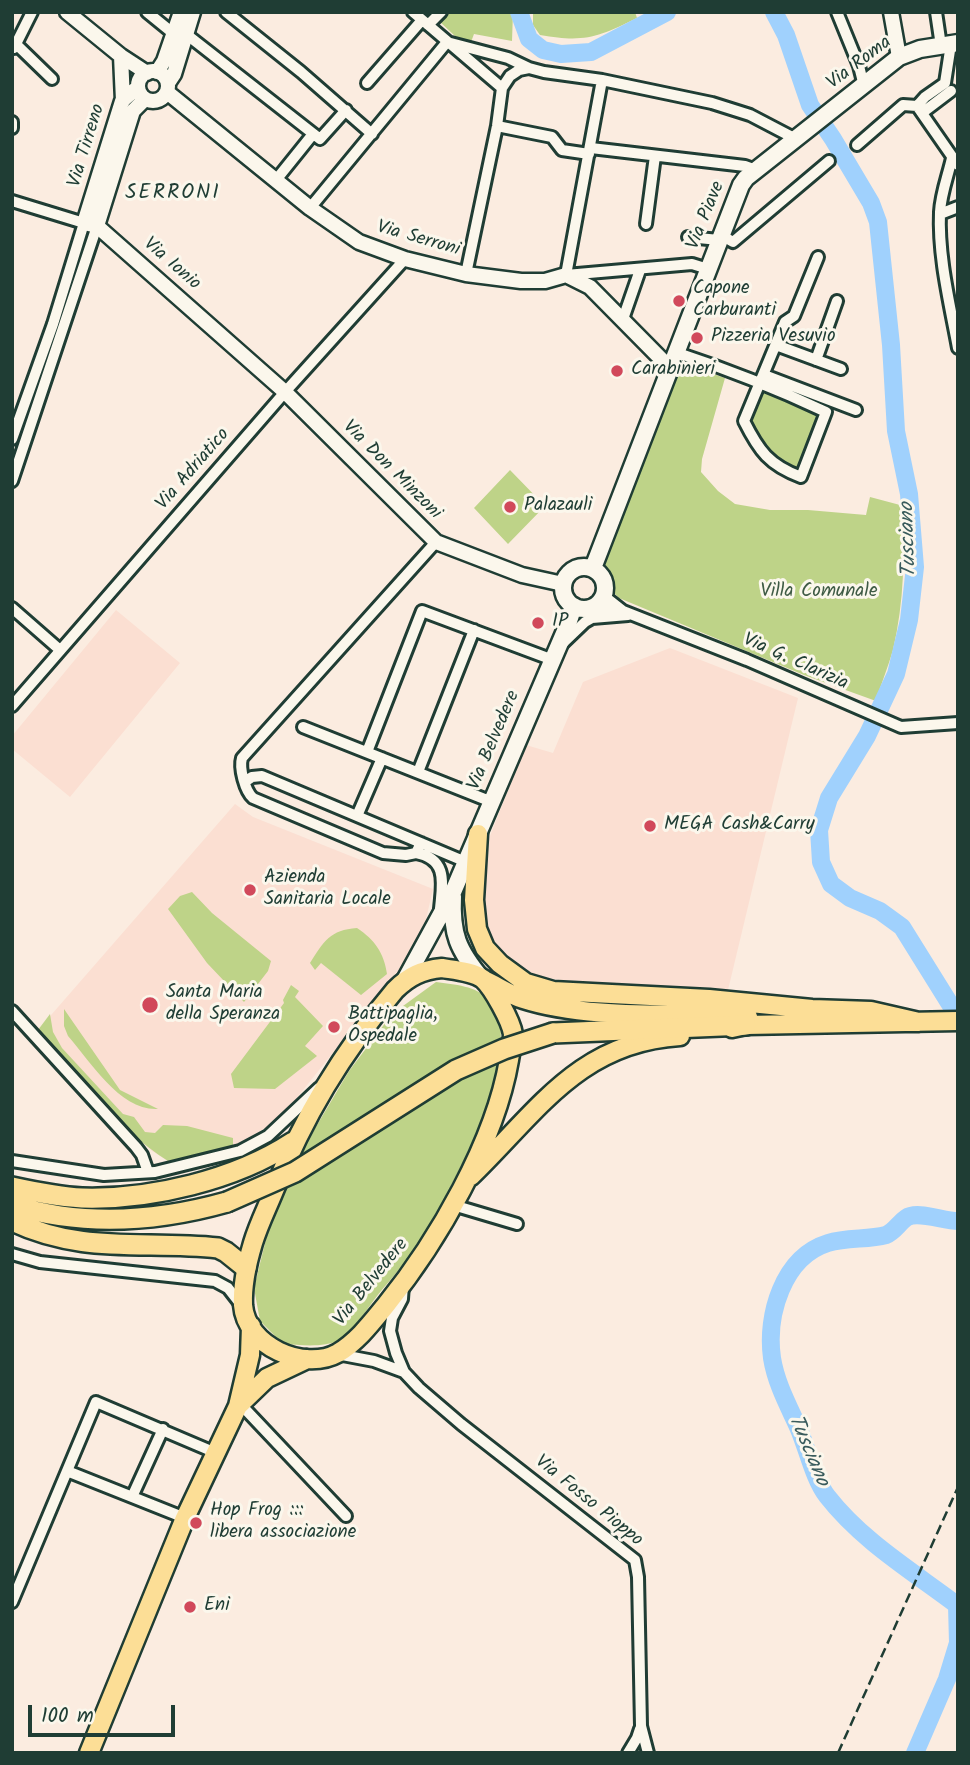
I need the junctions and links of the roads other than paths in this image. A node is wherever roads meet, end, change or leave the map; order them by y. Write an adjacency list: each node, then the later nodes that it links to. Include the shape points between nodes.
1 (32, 12): 16 (street)
2 (147, 12): 13 (street)
3 (181, 12): 13 (street)
4 (193, 12): 13 (street)
5 (226, 12): 29 (street)
6 (413, 12): 12 (street)
7 (441, 12): 12 (street)
8 (837, 12): 24 (street)
9 (891, 12): 18 (street)
10 (936, 12): 15 (street)
11 (69, 13): 17 (street)
12 (425, 23): 14 (street); 23 (street)
13 (180, 34): 22 (street); 25 (street); 33 (street)
14 (447, 43): 19 (street); 26 (street); 34 (street)
15 (950, 47): 18 (main road, Via Roma, via 920,49); 27 (street)
16 (15, 48): 20 (street)
17 (121, 56): 22 (street); 28 (street)
18 (899, 57): 24 (main road, Via Roma)
19 (529, 68): 21 (street); 26 (street, via 510,76)
20 (52, 79)
21 (602, 80): 35 (street, via 712,103); 37 (street)
22 (145, 82): 25 (street, Via Serroni, via 165,77); 25 (street, via 156,101); 28 (street, Via Tirreno); 48 (street, Via Tirreno)
23 (368, 82)
24 (864, 86): 30 (main road, Via Roma)
25 (168, 88): 42 (street, Via Serroni)
26 (502, 88): 32 (street)
27 (951, 90): 31 (street, via 925,97)
28 (123, 101): 48 (street, Via Tirreno)
29 (346, 110): 33 (street, via 320,139); 34 (street)
30 (829, 114): 35 (main road, Via Piave)
31 (923, 114): 36 (street, via 903,105); 40 (street)
32 (497, 126): 37 (street, via 552,137 562,150); 55 (street)
33 (313, 134): 42 (street)
34 (372, 134): 45 (street)
35 (799, 136): 41 (main road, Via Piave)
36 (857, 145)
37 (589, 154): 38 (street); 56 (street)
38 (655, 156): 41 (street); 47 (street)
39 (828, 161): 50 (street, via 733,242)
40 (955, 162): 46 (street)
41 (756, 170): 50 (main road, Via Piave, via 741,186)
42 (276, 180): 45 (street, Via Serroni)
43 (13, 204): 48 (street, Via Ionio)
44 (958, 207): 46 (street)
45 (310, 208): 52 (street, Via Serroni, via 359,242)
46 (940, 214): 59 (street)
47 (646, 224)
48 (91, 225): 66 (street, Via Ionio); 68 (street); 69 (street)
49 (688, 237): 50 (street)
50 (720, 238): 53 (main road, Via Piave)
51 (818, 257): 60 (street, via 794,316 785,322)
52 (405, 259): 55 (street, Via Serroni); 66 (street, Via Adriatico)
53 (708, 269): 54 (street, Via Serroni, via 692,264); 62 (main road, Via Piave)
54 (640, 270): 56 (street, Via Serroni); 58 (street)
55 (466, 274): 56 (street, Via Serroni, via 521,281)
56 (566, 275): 58 (street, via 590,286)
57 (837, 302): 63 (street)
58 (623, 319): 62 (street)
59 (957, 333): 61 (street)
60 (776, 345): 63 (street); 65 (street)
61 (958, 348)
62 (672, 360): 65 (street); 71 (main road)
63 (816, 360): 64 (street)
64 (841, 369)
65 (763, 379): 65 (street, via 744,421 764,456 801,477 825,411); 67 (street)
66 (285, 392): 70 (street, Via Don Minzoni); 78 (street, Via Adriatico)
67 (856, 410)
68 (12, 439)
69 (12, 481)
70 (436, 542): 72 (street, Via Don Minzoni, via 522,575); 86 (street, via 242,758)
71 (593, 568): 72 (main road, via 574,568); 73 (main road, via 603,579)
72 (563, 584): 74 (main road, via 565,597)
73 (598, 601): 74 (main road, via 586,609); 76 (street, Via G. Clarizia)
74 (574, 606): 79 (main road, Via Belvedere)
75 (12, 608): 78 (street)
76 (628, 613): 79 (street, via 584,622); 81 (street, Via G. Clarizia, via 901,727)
77 (474, 630): 79 (street); 83 (street, via 422,611); 85 (street)
78 (60, 650): 80 (street, Via Adriatico)
79 (556, 654): 87 (main road, Via Belvedere)
80 (12, 706)
81 (958, 723)
82 (303, 727): 83 (street)
83 (367, 752): 84 (street)
84 (383, 758): 85 (street); 89 (street)
85 (418, 772): 87 (street)
86 (246, 780): 88 (street, via 262,776); 90 (street, via 253,798)
87 (492, 802): 91 (main road, Via Belvedere)
88 (335, 807): 89 (street); 90 (street)
89 (357, 816): 92 (street)
90 (326, 828): 92 (street, via 383,853 406,855)
91 (478, 834): 93 (main road, Via Belvedere); 100 (main road, via 477,929 485,948 526,983 553,991 871,1011)
92 (419, 848): 93 (street); 95 (street, via 441,872)
93 (466, 862): 94 (main road, Via Belvedere)
94 (453, 892): 95 (main road, Via Belvedere); 96 (main road, Via Belvedere, via 456,941)
95 (439, 919): 97 (main road, Via Belvedere)
96 (482, 979): 97 (main road, Via Belvedere, via 442,968 424,970); 101 (main road, via 520,998 552,1007 747,1017); 107 (main road, Via Belvedere, via 505,1010 513,1035 498,1102)
97 (405, 980): 103 (main road, Via Belvedere)
98 (12, 1012): 106 (street, via 136,1147)
99 (958, 1021): 100 (main road)
100 (919, 1022): 101 (main road)
101 (786, 1024): 102 (main road)
102 (746, 1025): 107 (main road, via 627,1046 583,1068 555,1089); 109 (highway, bridge, via 553,1033 504,1049 456,1070 295,1172 227,1202 170,1216 67,1217)
103 (329, 1078): 104 (main road, Via Belvedere); 106 (street, via 268,1136 240,1151)
104 (293, 1142): 108 (highway, via 268,1159 146,1194 61,1197); 114 (main road, Via Belvedere)
105 (12, 1161): 106 (street, via 104,1175)
106 (151, 1172)
107 (466, 1181): 110 (main road, Via Belvedere)
108 (12, 1187)
109 (12, 1205)
110 (453, 1205): 112 (street); 115 (main road, Via Belvedere)
111 (12, 1222): 114 (highway, via 78,1243 218,1248)
112 (517, 1224)
113 (12, 1254): 116 (street, via 40,1262 215,1281 228,1288)
114 (246, 1268): 116 (main road, Via Belvedere)
115 (403, 1285): 118 (main road, Via Belvedere, via 366,1329); 120 (street, via 390,1331)
116 (243, 1307): 117 (main road, Via Belvedere)
117 (251, 1326): 119 (main road, Via Belvedere, via 274,1349); 121 (main road)
118 (337, 1354): 119 (main road, Via Belvedere); 120 (street)
119 (307, 1359): 121 (main road, via 267,1378)
120 (404, 1372): 129 (street, Via Fosso Pioppo, via 461,1423 635,1560)
121 (239, 1406): 123 (main road); 126 (street)
122 (163, 1429): 123 (street); 124 (street, via 96,1402); 125 (street)
123 (216, 1453): 127 (main road)
124 (67, 1471): 125 (street); 128 (street)
125 (132, 1497): 127 (street)
126 (346, 1516)
127 (185, 1518): 131 (main road)
128 (12, 1602)
129 (641, 1726): 130 (street); 132 (street, Via Fosso Pioppo)
130 (632, 1751)
131 (89, 1753)
132 (648, 1753)

